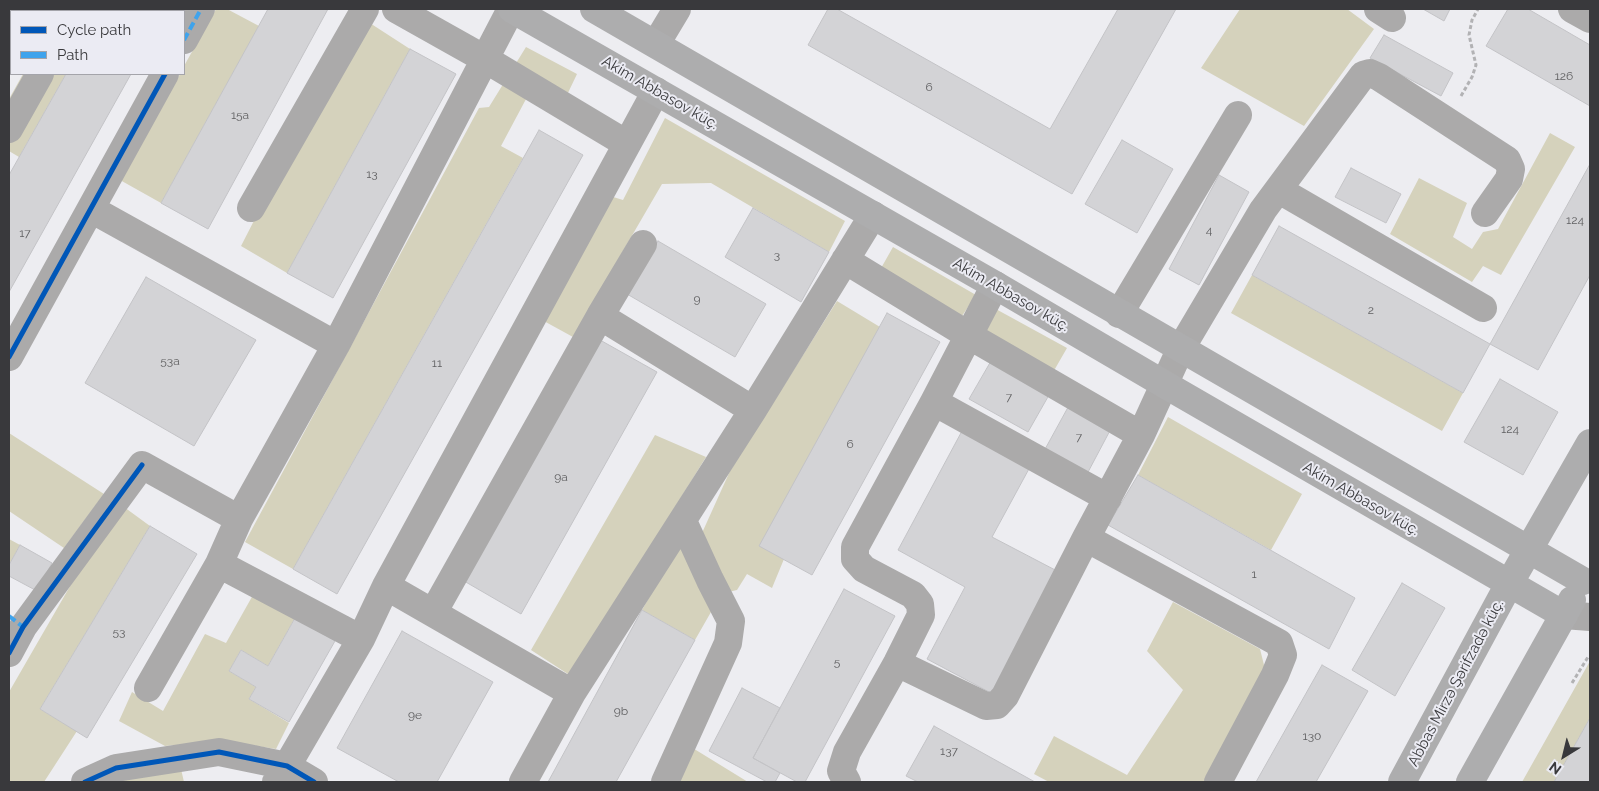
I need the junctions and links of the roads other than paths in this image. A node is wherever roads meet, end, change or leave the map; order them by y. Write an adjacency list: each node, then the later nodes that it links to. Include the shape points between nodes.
1 (201, 9): 7 (street)
2 (365, 9): 17 (street)
3 (396, 9): 9 (street)
4 (511, 9): 9 (street); 12 (main road, Akim Abbasov küç.)
5 (594, 9): 8 (main road)
6 (677, 9): 8 (street)
7 (185, 38)
8 (656, 44): 25 (main road)
9 (485, 59): 15 (street); 28 (street)
10 (39, 75): 14 (street)
11 (164, 75): 18 (street)
12 (656, 91): 15 (street); 20 (main road, Akim Abbasov küç.)
13 (1238, 115): 25 (street)
14 (9, 129)
15 (627, 144): 44 (street)
16 (1279, 190): 19 (street, via 1363,75 1370,73 1507,160 1511,169 1509,179); 24 (street); 29 (street, via 1263,210)
17 (251, 208)
18 (91, 209): 28 (street); 30 (street)
19 (1485, 213)
20 (873, 215): 22 (street); 23 (main road, Akim Abbasov küç.)
21 (643, 244): 26 (street)
22 (845, 260): 27 (street); 33 (street)
23 (995, 284): 27 (street); 31 (main road, Akim Abbasov küç.)
24 (1483, 308)
25 (1119, 314): 29 (main road)
26 (600, 316): 33 (street); 45 (street)
27 (968, 336): 32 (street); 34 (street)
28 (336, 345): 37 (street)
29 (1180, 350): 31 (street); 40 (main road)
30 (9, 357)
31 (1164, 384): 34 (street); 43 (main road, Akim Abbasov küç.)
32 (934, 402): 36 (street); 50 (street, via 855,547 854,558 864,568 920,604 921,615)
33 (754, 410): 38 (street)
34 (1141, 435): 36 (street)
35 (1590, 443): 40 (main road)
36 (1108, 498): 39 (street)
37 (239, 520): 41 (street); 47 (street, via 142,465)
38 (683, 521): 52 (street); 57 (street, via 731,621 728,643)
39 (1086, 538): 50 (street, via 1005,696 997,705 986,706); 59 (street, via 1279,643 1283,655 1275,676)
40 (1530, 550): 42 (main road); 43 (main road, Abbas Mirzə Şərifzadə küç.)
41 (218, 564): 48 (street); 51 (street)
42 (1588, 580): 46 (main road)
43 (1509, 584): 46 (main road, Akim Abbasov küç.); 60 (main road, Abbas Mirzə Şərifzadə küç.)
44 (386, 586): 45 (street); 48 (street)
45 (433, 613): 52 (street)
46 (1577, 616): 61 (main road)
47 (16, 622): 49 (street)
48 (360, 639): 53 (street)
49 (9, 653)
50 (897, 663): 58 (street, via 847,752 841,771)
51 (148, 688)
52 (572, 693): 56 (street)
53 (282, 774): 54 (street, via 219,752 116,768); 55 (street)
54 (85, 782)
55 (314, 782)
56 (524, 782)
57 (665, 782)
58 (847, 782)
59 (1218, 782)
60 (1402, 782)
61 (1470, 782)

